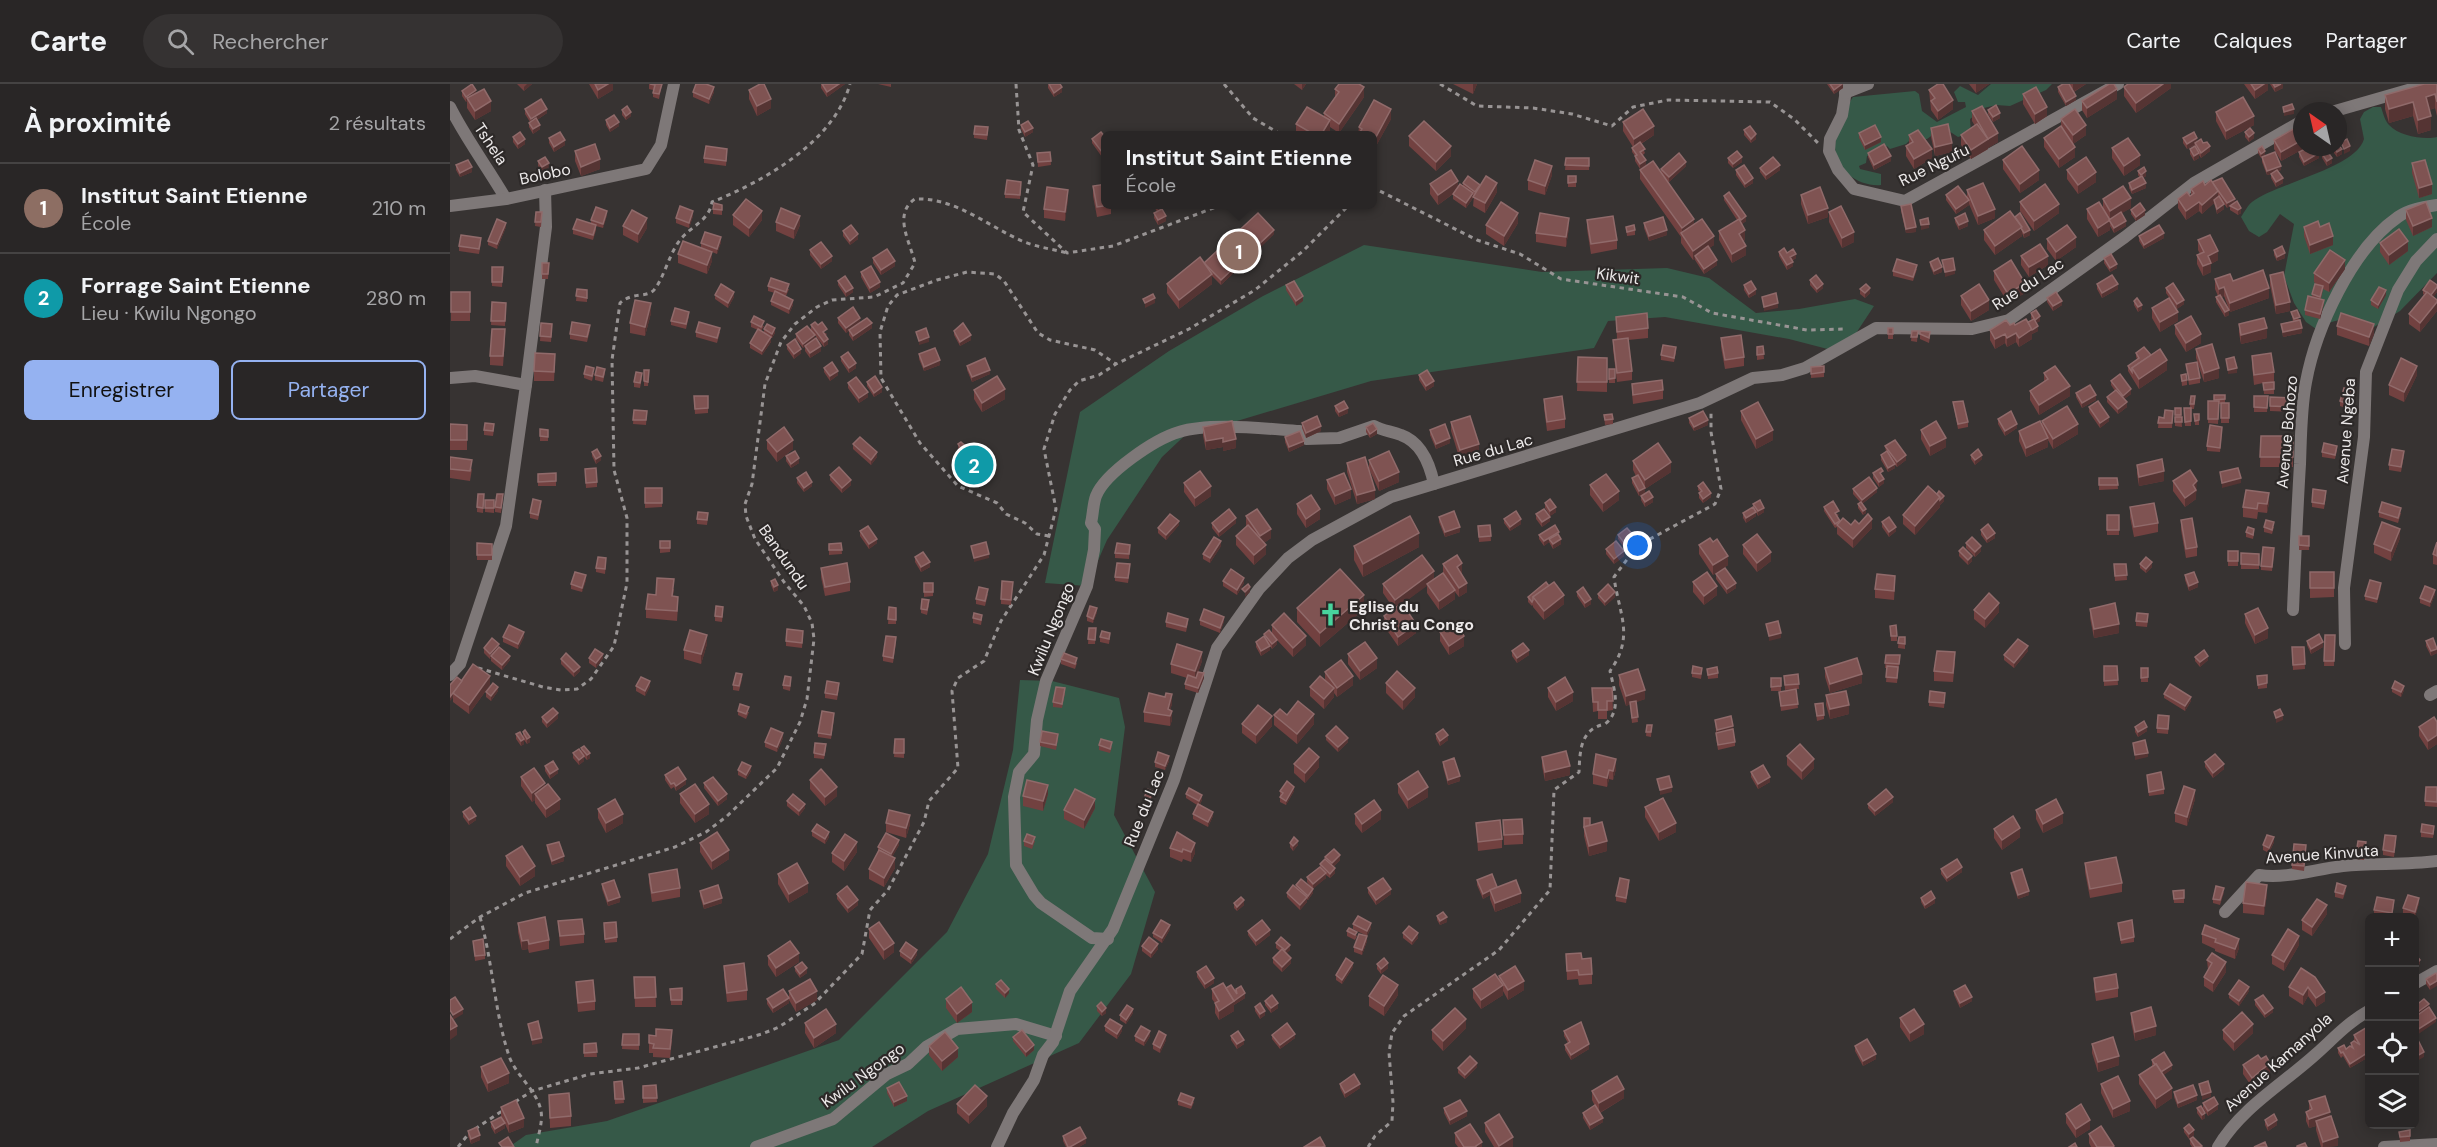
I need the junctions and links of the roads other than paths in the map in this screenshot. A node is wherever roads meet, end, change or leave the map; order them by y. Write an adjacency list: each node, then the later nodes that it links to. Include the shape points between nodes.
1 (674, 84): 9 (street, Bolobo, via 661,146 646,169)
2 (1868, 84): 5 (street)
3 (2118, 84): 5 (street, Rue Ngufu, via 1905,201 1854,189 1838,170 1829,151 1830,139 1842,115)
4 (2429, 84): 7 (street)
5 (1846, 88)
6 (450, 107): 10 (street, Tshela, via 461,131)
7 (2347, 108)
8 (2293, 126): 16 (street, Rue du Lac, via 2194,183 2009,320 1972,329 1876,328 1806,368 1753,378 1711,399)
9 (545, 190): 10 (street, Bolobo); 15 (street, via 546,227)
10 (506, 199): 12 (street, Bolobo)
11 (2437, 205): 17 (street, Avenue Bohozo, via 2399,216 2359,255 2314,348 2302,422)
12 (450, 206)
13 (2437, 240): 18 (street, Avenue Ngeba, via 2415,261 2398,290 2366,372 2364,437 2344,588)
14 (450, 378): 15 (street, via 474,376)
15 (526, 385): 19 (street, via 506,526 460,664)
16 (1434, 484): 22 (street, Rue du Lac, via 1391,497 1312,540 1274,572 1230,628 1217,648 1174,780); 22 (street, Kwilu Ngongo, via 1425,456 1416,446 1402,435 1374,426 1339,438 1319,439 1306,439 1300,431 1232,426 1179,432 1135,455 1107,478 1096,496 1091,523 1095,529 1094,550 1087,586 1046,681 1036,720 1034,754 1019,772 1014,797 1016,865 1034,895 1092,938)
17 (2293, 610)
18 (2345, 644)
19 (450, 675)
20 (2437, 861): 21 (street, Avenue Kinvuta, via 2259,875)
21 (2225, 912)
22 (1108, 939): 26 (street, Rue du Lac, via 1071,991)
23 (2437, 971): 24 (street)
24 (2419, 982)
25 (2365, 1013): 30 (street, Avenue Kamanyola, via 2346,1023 2316,1054 2230,1127)
26 (1056, 1036): 28 (street, Kwilu Ngongo, via 1016,1024 957,1029 926,1047 909,1064 887,1074 834,1119); 29 (street, Rue du Lac)
27 (2437, 1144): 31 (street)
28 (756, 1147)
29 (997, 1147)
30 (2218, 1147)
31 (2384, 1147)

